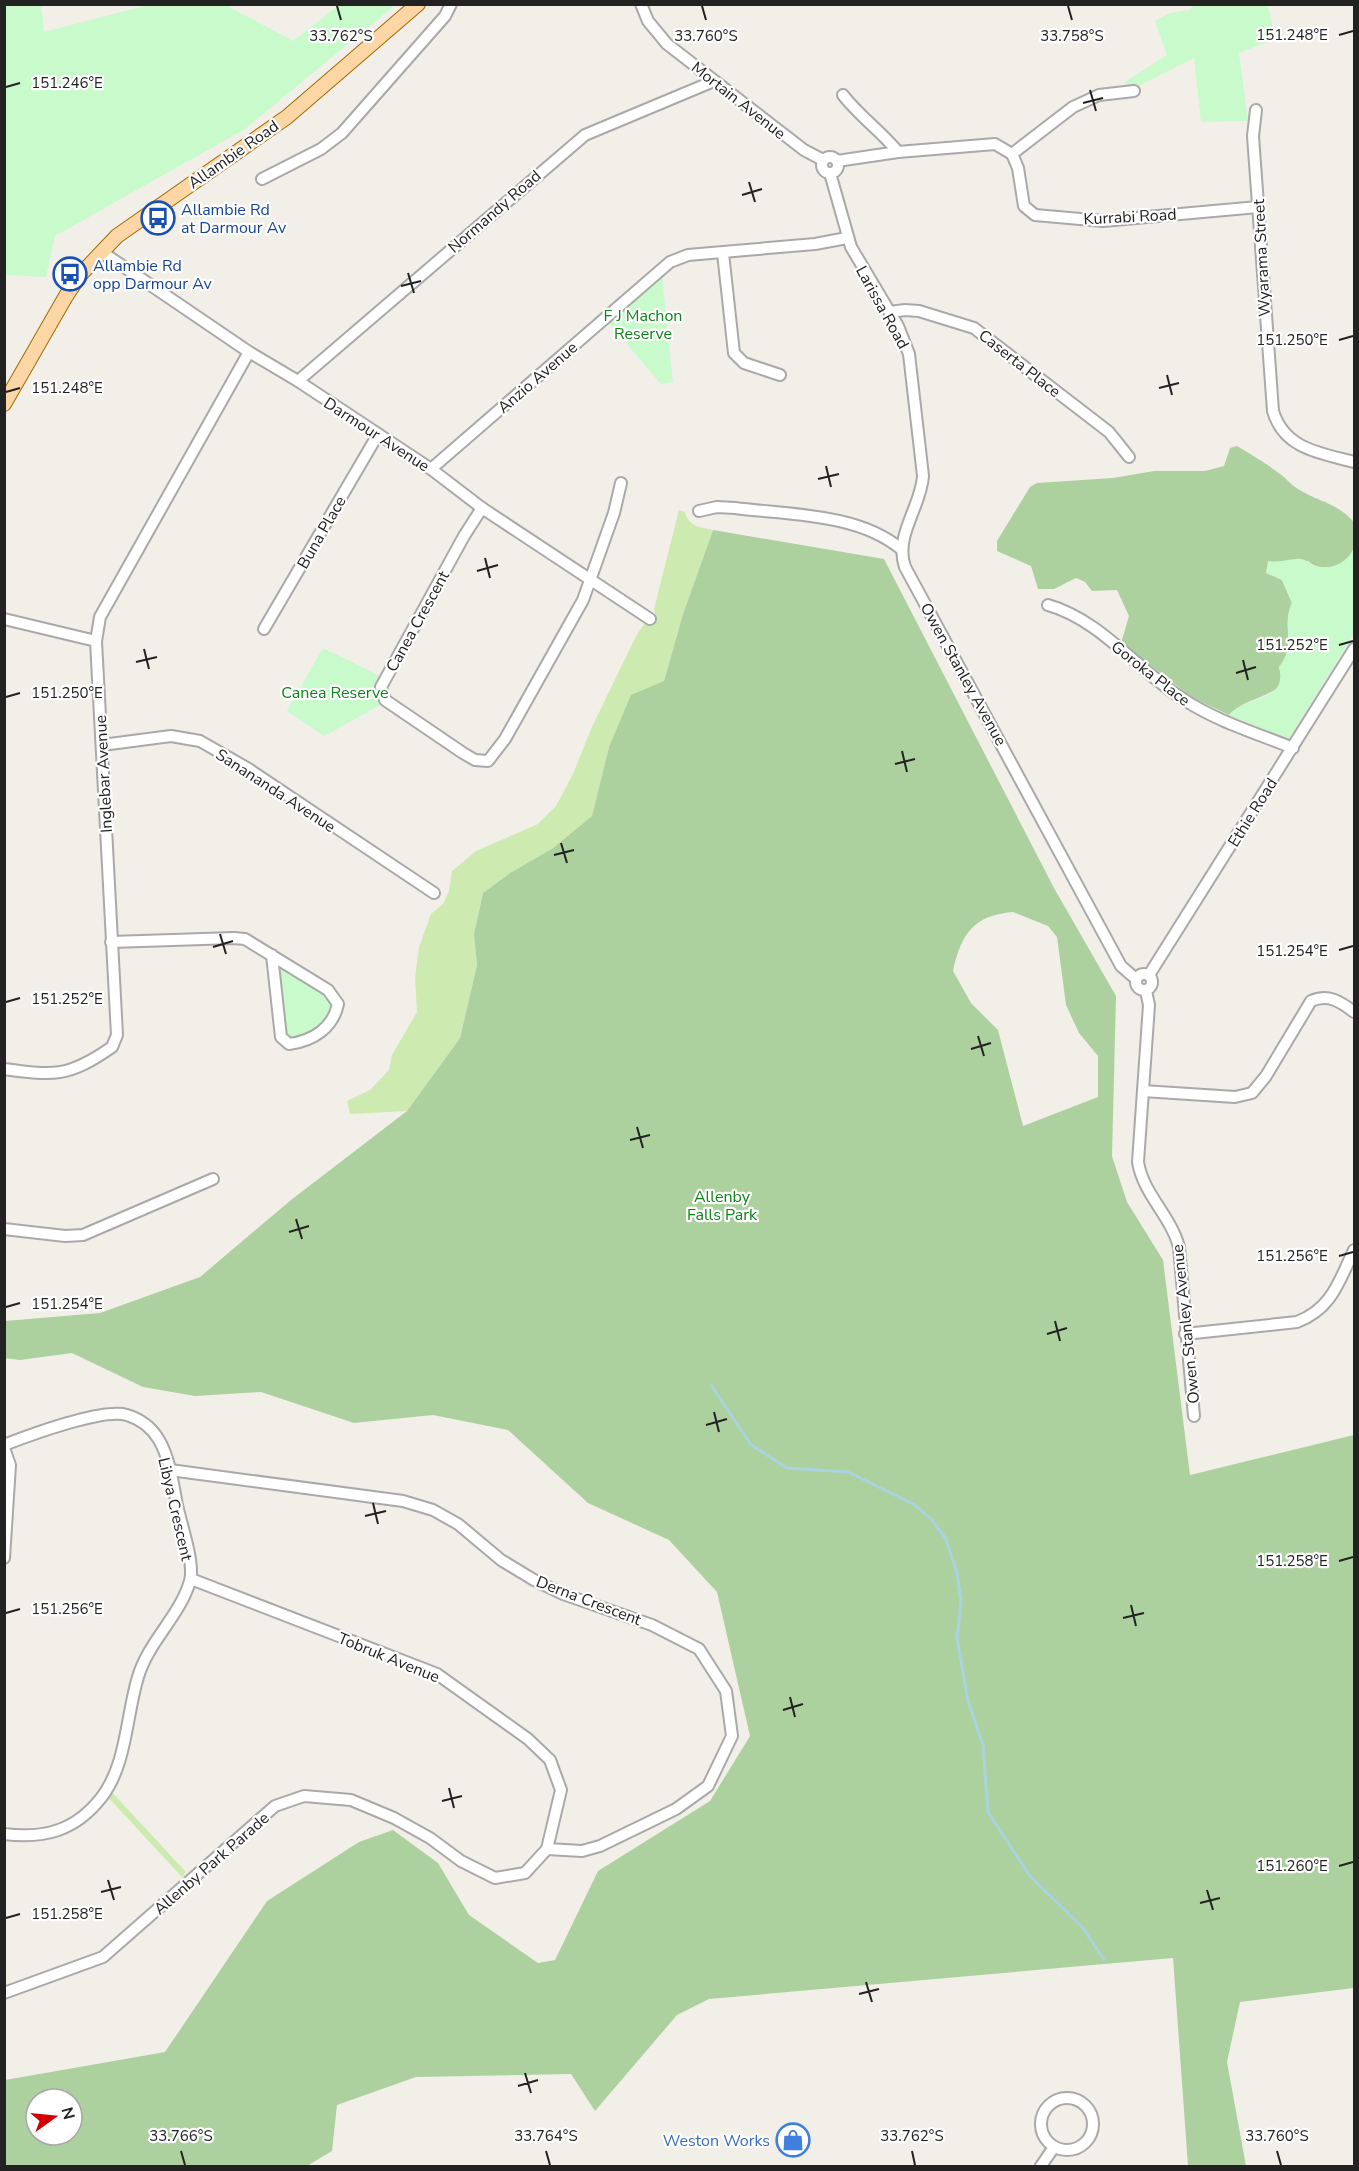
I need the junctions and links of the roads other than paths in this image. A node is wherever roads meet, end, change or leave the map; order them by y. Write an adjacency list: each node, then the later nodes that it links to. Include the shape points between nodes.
1 (418, 4): 16 (main road, Allambie Road, via 287,117 134,222)
2 (451, 4): 13 (street, via 445,16 342,133 321,149)
3 (641, 4): 4 (street, Mortain Avenue, via 657,33)
4 (714, 81): 10 (street, Mortain Avenue, via 804,150); 21 (street, Normandy Road, via 585,135)
5 (1134, 91): 9 (street, via 1099,95 1073,107)
6 (843, 95): 8 (street)
7 (1257, 110): 14 (street, Wyarama Street, via 1253,136)
8 (898, 152): 9 (street, via 995,144); 11 (street)
9 (1012, 154): 14 (street, Kurrabi Road, via 1024,206 1035,215 1103,221)
10 (823, 160): 11 (street, via 829,156); 12 (street, via 822,168)
11 (837, 161): 12 (street, via 837,169)
12 (830, 173): 15 (street, Larissa Road)
13 (262, 179)
14 (1258, 207): 25 (street, Wyarama Street, via 1267,362 1276,424 1293,442)
15 (847, 238): 17 (street, Anzio Avenue); 18 (street, Larissa Road)
16 (102, 252): 19 (street, Darmour Avenue); 22 (main road, Allambie Road, via 66,296)
17 (723, 253): 20 (street, via 734,353 744,363); 26 (street, Anzio Avenue, via 688,255 670,262)
18 (890, 312): 24 (street, Caserta Place, via 919,311 974,328 1109,432); 30 (street, Larissa Road, via 909,354 922,468 920,491)
19 (249, 352): 21 (street, Darmour Avenue); 36 (street, Inglebar Avenue, via 100,617)
20 (780, 375)
21 (298, 381): 23 (street, Darmour Avenue)
22 (4, 404)
23 (377, 435): 26 (street, Darmour Avenue); 35 (street, Buna Place)
24 (1129, 457)
25 (1354, 462)
26 (431, 469): 28 (street, Darmour Avenue)
27 (621, 483): 31 (street)
28 (482, 508): 31 (street, Darmour Avenue); 31 (street, Canea Crescent, via 381,687 384,700 394,707 475,760 488,760 505,739)
29 (699, 512): 30 (street, via 735,508 855,524 882,534)
30 (901, 549): 44 (street, Owen Stanley Avenue, via 905,567 1121,966)
31 (590, 582): 34 (street, Darmour Avenue)
32 (1048, 605): 39 (street, Goroka Place, via 1072,612 1195,707)
33 (4, 619): 36 (street)
34 (650, 619)
35 (264, 629)
36 (96, 641): 38 (street, Inglebar Avenue)
37 (1354, 649): 39 (street, Ethie Road)
38 (102, 745): 40 (street, Sanananda Avenue, via 171,736 200,741); 41 (street, Inglebar Avenue)
39 (1293, 748): 43 (street, Ethie Road)
40 (434, 893)
41 (111, 942): 42 (street, via 234,938 255,944); 47 (street, Inglebar Avenue, via 117,1035 112,1047 72,1071 58,1074)
42 (272, 955): 42 (street, via 281,1037 289,1044 300,1043 328,1027 338,1004 328,990)
43 (1149, 975): 44 (street, via 1142,974); 45 (street, via 1153,983)
44 (1136, 979): 45 (street, via 1139,989)
45 (1146, 991): 48 (street, Owen Stanley Avenue, via 1149,1005)
46 (1354, 1012): 48 (street, via 1330,998 1311,1001 1252,1093 1235,1097)
47 (4, 1069)
48 (1143, 1091): 52 (street, Owen Stanley Avenue, via 1139,1172 1176,1237)
49 (213, 1179): 50 (street, via 83,1235)
50 (4, 1229)
51 (1354, 1250): 52 (street, via 1328,1302 1312,1316 1297,1322)
52 (1185, 1334): 53 (street, Owen Stanley Avenue)
53 (1194, 1416)
54 (4, 1446): 55 (street, Libya Crescent, via 74,1421 126,1414 146,1424 159,1440); 56 (street, via 10,1465)
55 (170, 1470): 57 (street, Libya Crescent); 59 (street, Derna Crescent, via 403,1501 433,1510 534,1580 652,1625 699,1648 726,1691 732,1736 708,1786 676,1809 600,1846 582,1851)
56 (4, 1558)
57 (191, 1579): 58 (street, Libya Crescent, via 138,1674 119,1764 101,1798 78,1820 56,1832 33,1838); 59 (street, Tobruk Avenue, via 437,1674 528,1738 550,1760 561,1790)
58 (4, 1834)
59 (548, 1849): 60 (street, Allenby Park Parade, via 525,1873 495,1878 461,1862 430,1838 394,1818 351,1800 304,1796 275,1806 103,1957)
60 (4, 1993)
61 (1054, 2147): 61 (street, via 1041,2129 1044,2111 1062,2098 1080,2102 1092,2119 1089,2137 1076,2148); 62 (street)
62 (1041, 2166)

